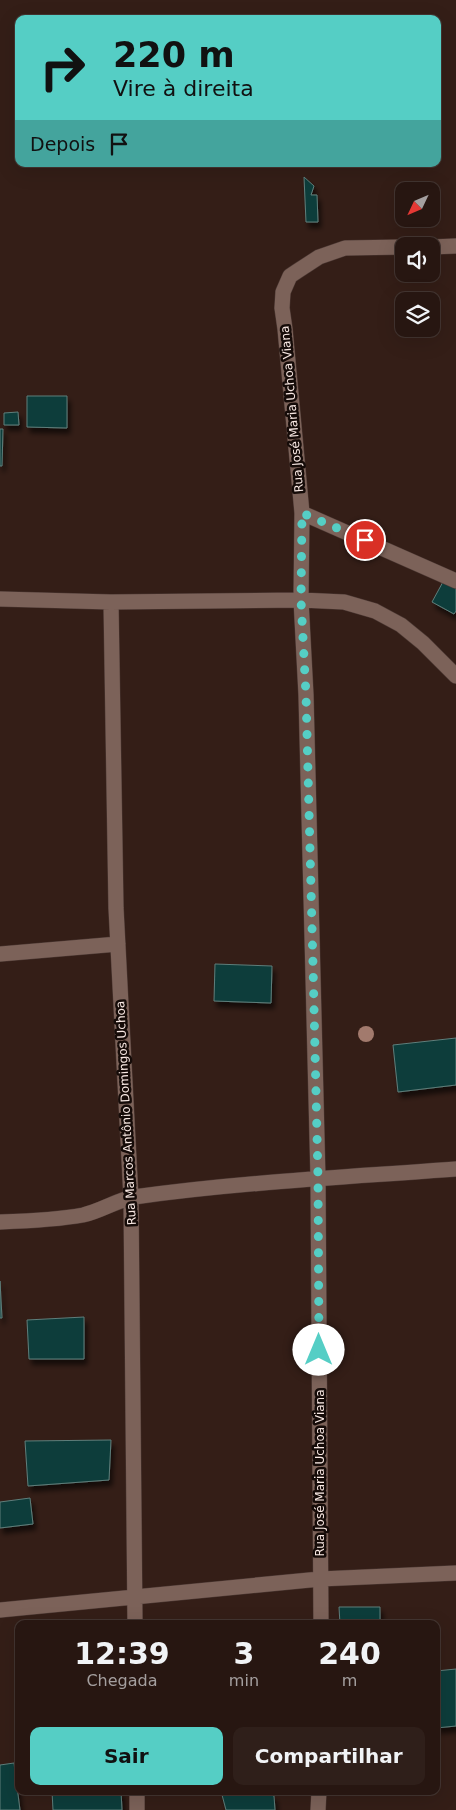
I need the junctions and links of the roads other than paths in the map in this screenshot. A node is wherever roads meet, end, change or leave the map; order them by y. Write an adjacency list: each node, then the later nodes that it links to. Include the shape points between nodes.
1 (456, 246): 3 (street)
2 (395, 247): 4 (street, Rua José Maria Uchoa Viana, via 345,248 319,257 290,276 283,292)
3 (440, 247)
4 (302, 513): 5 (street); 7 (street, Rua José Maria Uchoa Viana)
5 (456, 581)
6 (0, 599): 8 (street)
7 (301, 600): 8 (street); 9 (street, via 344,602 375,611 401,625); 13 (street, Rua José Maria Uchoa Viana)
8 (111, 602): 10 (street, Rua Marcos Antônio Domingos Uchoa)
9 (456, 676)
10 (118, 944): 11 (street); 14 (street, Rua Marcos Antônio Domingos Uchoa)
11 (0, 954)
12 (456, 1169): 13 (street)
13 (318, 1178): 14 (street); 17 (street, Rua José Maria Uchoa Viana)
14 (131, 1198): 15 (street, via 83,1215); 18 (street, Rua Marcos Antônio Domingos Uchoa)
15 (0, 1222)
16 (456, 1574): 17 (street)
17 (320, 1579): 18 (street); 21 (street, Rua José Maria Uchoa Viana)
18 (135, 1598): 19 (street); 20 (street, Rua Marcos Antônio Domingos Uchoa)
19 (0, 1610)
20 (135, 1620)
21 (321, 1620)
22 (137, 1795): 24 (street)
23 (319, 1795): 25 (street)
24 (137, 1810)
25 (318, 1810)

